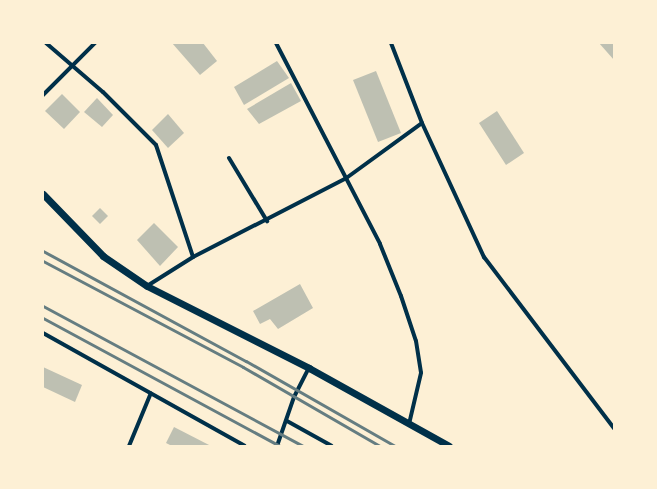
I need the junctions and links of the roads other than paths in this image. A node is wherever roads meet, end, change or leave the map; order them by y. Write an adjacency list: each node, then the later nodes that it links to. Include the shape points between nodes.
1 (46, 43): 5 (street)
2 (95, 43): 5 (street)
3 (276, 43): 9 (street)
4 (391, 43): 7 (street)
5 (73, 65): 6 (street); 12 (street, via 156,145)
6 (43, 95)
7 (422, 123): 9 (street); 19 (street, via 484,257)
8 (229, 158): 11 (street)
9 (345, 179): 11 (street); 18 (street, via 380,244 416,340 421,373)
10 (43, 194): 13 (street, via 103,256)
11 (266, 221): 12 (street)
12 (192, 257): 13 (street)
13 (147, 286): 15 (street)
14 (43, 333): 16 (street)
15 (309, 368): 17 (street, via 294,397); 18 (street)
16 (151, 393): 20 (street); 21 (street)
17 (287, 422): 22 (street); 23 (street)
18 (409, 424): 24 (street)
19 (614, 428)
20 (129, 446)
21 (245, 446)
22 (277, 446)
23 (332, 446)
24 (448, 446)

